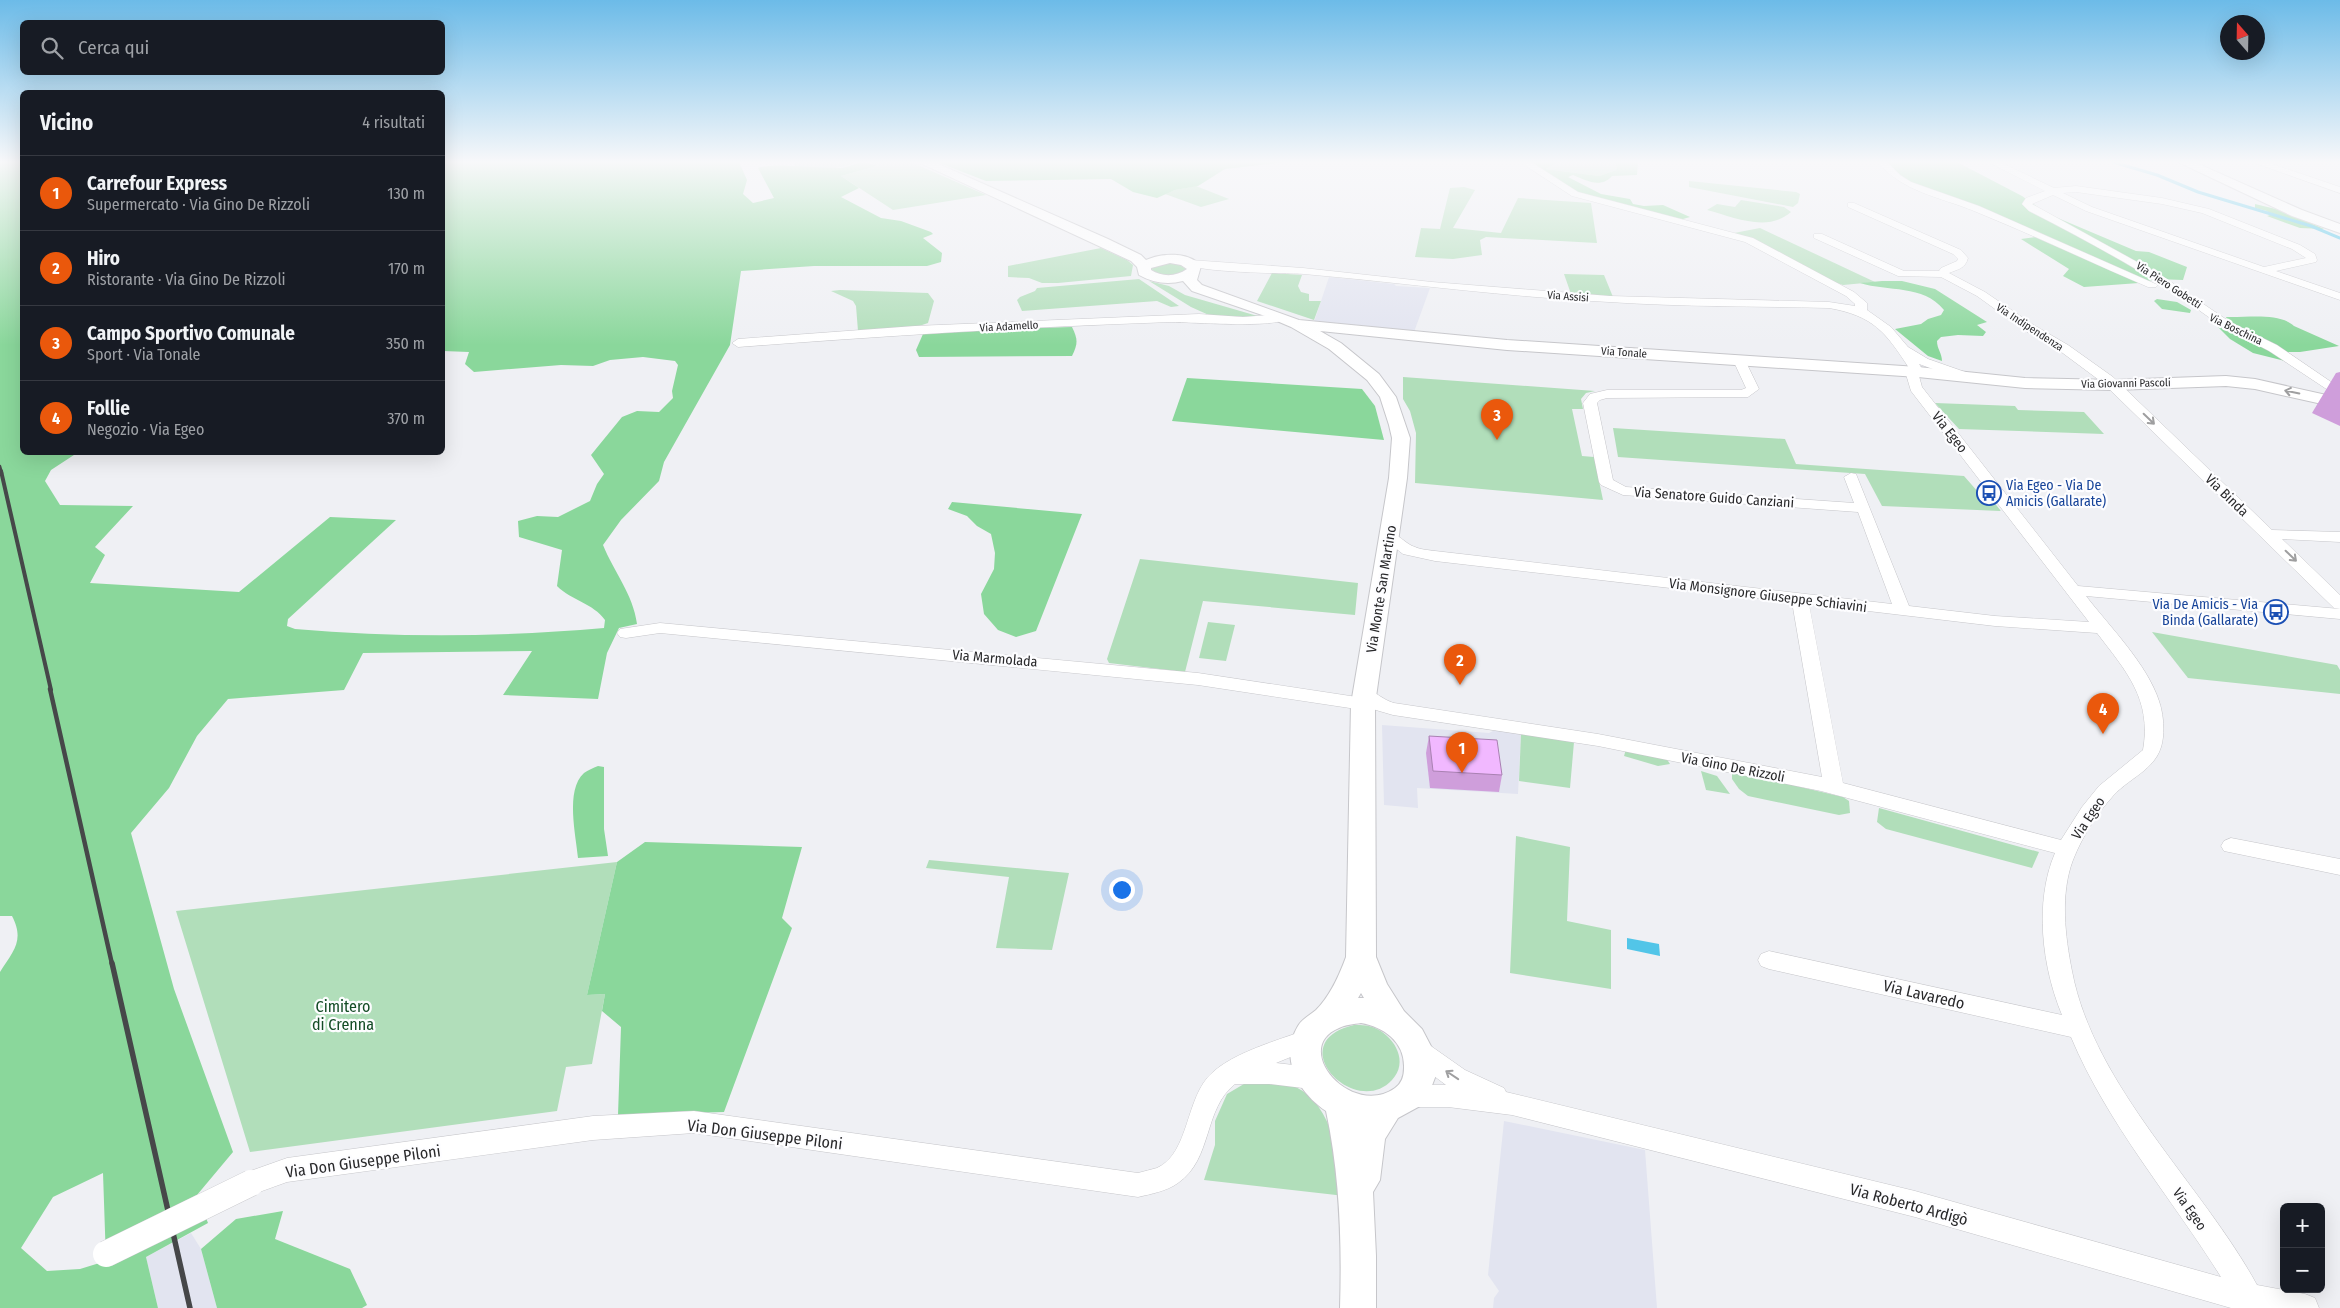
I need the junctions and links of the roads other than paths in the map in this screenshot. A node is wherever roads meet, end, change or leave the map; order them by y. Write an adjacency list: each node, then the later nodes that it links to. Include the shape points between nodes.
1 (1061, 223): 12 (street, Via Monte San Martino)
2 (1690, 223): 21 (street, via 1764,247 1850,294 1861,303)
3 (1892, 223): 17 (street, via 1963,258 1963,262)
4 (2011, 223): 23 (street, Via Boschina, via 2140,279)
5 (2059, 223): 23 (street, Via Piero Gobetti, via 2126,257 2197,302)
6 (2127, 223): 16 (street)
7 (2231, 223): 16 (street, Via Piero Gobetti, via 2296,247 2312,260)
8 (2324, 223): 10 (street)
9 (2327, 223): 10 (street)
10 (2340, 229)
11 (1818, 236): 17 (street, Via Indipendenza, via 1902,274)
12 (1103, 242): 13 (street, Via Monte San Martino); 14 (street, Via Monte San Martino, via 1136,258)
13 (1162, 259): 14 (street, Via Monte San Martino); 15 (street, Via Monte San Martino, via 1178,260)
14 (1144, 266): 18 (street, Via Monte San Martino, via 1147,274)
15 (1192, 270): 18 (street); 20 (street, Via Monte San Martino, via 1190,281 1198,288); 21 (street, Via Assisi, via 1224,267 1303,271 1610,299 1830,305)
16 (2264, 270): 19 (street)
17 (1943, 274): 31 (street, Via Indipendenza, via 1981,294)
18 (1165, 279): 20 (street, Via Monte San Martino, via 1195,293)
19 (2340, 297)
20 (1244, 305): 22 (street, Via Monte San Martino)
21 (1861, 312): 27 (street, Via Assisi, via 1875,320)
22 (1288, 321): 24 (street, Via Tonale); 25 (street, Via Monte San Martino); 26 (street, Via Adamello, via 1131,320 916,330)
23 (2225, 324): 32 (street, Via Boschina, via 2273,348)
24 (1337, 328): 25 (street, Via Tonale); 28 (street, Via Tonale, via 1507,345)
25 (1316, 335): 37 (street, Via Monte San Martino, via 1367,372 1392,406 1401,438)
26 (738, 343)
27 (1899, 345): 29 (street, Via Assisi); 30 (street, Via Assisi, via 1924,362)
28 (1739, 360): 29 (street, Via Tonale); 35 (street, Via Senatore Guido Canziani, via 1753,389 1743,394 1608,394 1595,397 1590,403 1606,482 1623,491)
29 (1915, 372): 30 (street, Via Giovanni Pascoli); 41 (street, Via Egeo, via 1916,388)
30 (1963, 376): 31 (street, Via Giovanni Pascoli, via 2025,383)
31 (2114, 385): 33 (street, Via Giovanni Pascoli, one-way to 31, via 2255,384 2226,381); 36 (street, Via Binda, one-way to 36)
32 (2340, 394)
33 (2340, 403)
34 (1851, 477): 35 (street)
35 (1864, 508): 44 (street)
36 (2268, 534): 38 (street); 43 (street, Via Binda, one-way to 43)
37 (1389, 537): 39 (street, Via Monsignore Giuseppe Schiavini, via 1409,551); 40 (street, Via Monte San Martino)
38 (2340, 538)
39 (1435, 556): 40 (street, Via Monsignore Giuseppe Schiavini, via 1406,558); 42 (street, Via Monsignore Giuseppe Schiavini)
40 (1384, 564): 48 (street, Via Monte San Martino)
41 (2072, 590): 45 (street); 46 (street, Via Egeo)
42 (1800, 599): 44 (street, Via Monsignore Giuseppe Schiavini); 49 (street)
43 (2340, 604)
44 (1903, 611): 46 (street, Via Monsignore Giuseppe Schiavini)
45 (2340, 614)
46 (2103, 628): 51 (street, Via Egeo, via 2146,689 2154,715 2152,750 2094,804)
47 (626, 633): 48 (street, Via Marmolada, via 660,628 1017,660 1198,679)
48 (1363, 705): 49 (street, Via Gino De Rizzoli, via 1598,740); 53 (street, Via Monte San Martino)
49 (1834, 788): 51 (street, Via Gino De Rizzoli)
50 (2232, 846): 52 (street)
51 (2068, 848): 57 (street, Via Egeo, via 2058,873 2054,904 2055,936 2071,1012)
52 (2340, 868)
53 (1361, 957): 55 (street, Via Monte San Martino, via 1351,984); 56 (street, Via Monte San Martino, via 1374,989)
54 (1769, 960): 57 (street, Via Lavaredo)
55 (1329, 1016): 56 (street, via 1360,1010); 58 (street, via 1315,1026)
56 (1393, 1020): 59 (street, via 1413,1039)
57 (2079, 1029): 67 (street, Via Egeo, via 2138,1133 2225,1258)
58 (1306, 1040): 60 (street, Via Don Giuseppe Piloni); 61 (street, via 1305,1065)
59 (1419, 1051): 62 (street, via 1418,1083); 64 (street, Via Roberto Ardigò, one-way to 59, via 1456,1078)
60 (1231, 1074): 61 (street, via 1268,1073); 66 (street, Via Don Giuseppe Piloni, bridge, via 1220,1080 1204,1104 1199,1129 1183,1162 1169,1175 1138,1185 694,1122 593,1128 286,1170 252,1183)
61 (1311, 1078): 63 (street, via 1324,1093)
62 (1397, 1102): 63 (street, via 1372,1110); 64 (street, Via Roberto Ardigò, via 1448,1096); 65 (street, via 1369,1136)
63 (1341, 1104): 65 (street, via 1350,1138)
64 (1512, 1104): 67 (street, Via Roberto Ardigò, via 1914,1204)
65 (1359, 1211): 68 (street)
66 (106, 1254)
67 (2252, 1305): 69 (street, Via Roberto Ardigò, via 2268,1300)
68 (1361, 1306)
69 (2305, 1308)

